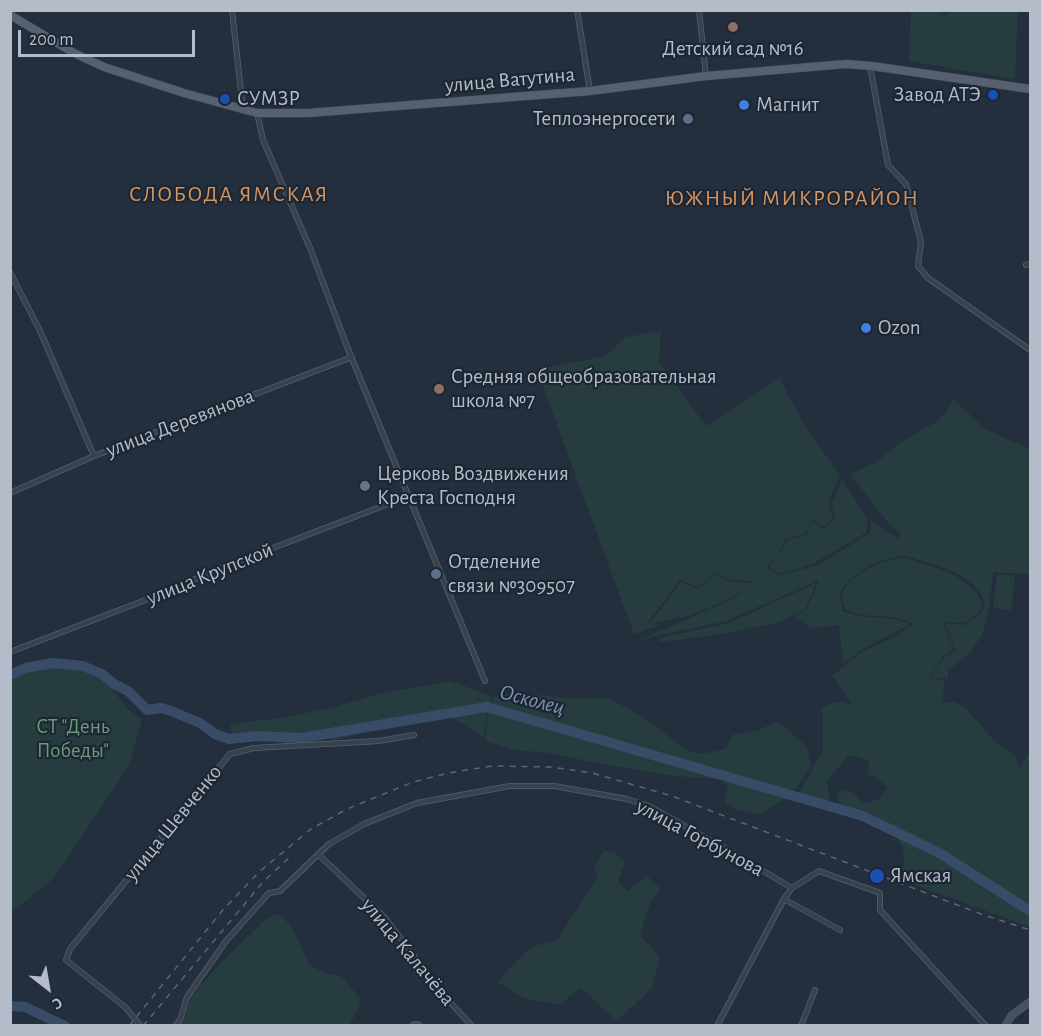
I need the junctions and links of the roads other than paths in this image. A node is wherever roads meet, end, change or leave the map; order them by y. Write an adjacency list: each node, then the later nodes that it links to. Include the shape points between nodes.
1 (232, 10): 9 (street)
2 (577, 10): 8 (street)
3 (699, 10): 6 (street)
4 (10, 15): 9 (main road, улица Ватутина, via 104,67)
5 (870, 66): 6 (main road, улица Ватутина, via 822,65); 7 (main road, улица Ватутина); 12 (street, via 888,165 906,184 921,242 918,266 928,278)
6 (706, 76): 8 (main road, улица Ватутина)
7 (1030, 89)
8 (590, 91): 10 (main road, улица Ватутина, via 308,113)
9 (243, 110): 10 (main road, улица Ватутина)
10 (257, 113): 13 (street, via 263,140)
11 (10, 272): 14 (street)
12 (1030, 350)
13 (352, 357): 14 (street, улица Деревянова); 16 (street)
14 (94, 456): 15 (street, улица Деревянова)
15 (10, 494)
16 (409, 496): 17 (street, улица Крупской); 18 (street)
17 (10, 652)
18 (485, 681)
19 (414, 735): 28 (street, улица Шевченко, via 379,741 254,747 230,754 70,950 66,960 125,1007)
20 (350, 832): 21 (street); 22 (street, улица Горбунова); 23 (street, улица Горбунова, via 417,803 510,786 554,786 649,806)
21 (354, 838)
22 (318, 854): 29 (street, улица Горбунова, via 280,891 269,893 226,941 187,997); 30 (street, улица Калачёва, via 385,918)
23 (792, 888): 24 (street); 33 (street, via 819,871 880,894 880,910)
24 (784, 899): 25 (street); 31 (street)
25 (840, 930)
26 (815, 990): 32 (street)
27 (1030, 1002): 34 (street, via 1012,1015)
28 (141, 1026)
29 (175, 1026)
30 (472, 1026)
31 (717, 1026)
32 (801, 1026)
33 (986, 1026)
34 (1005, 1026)

